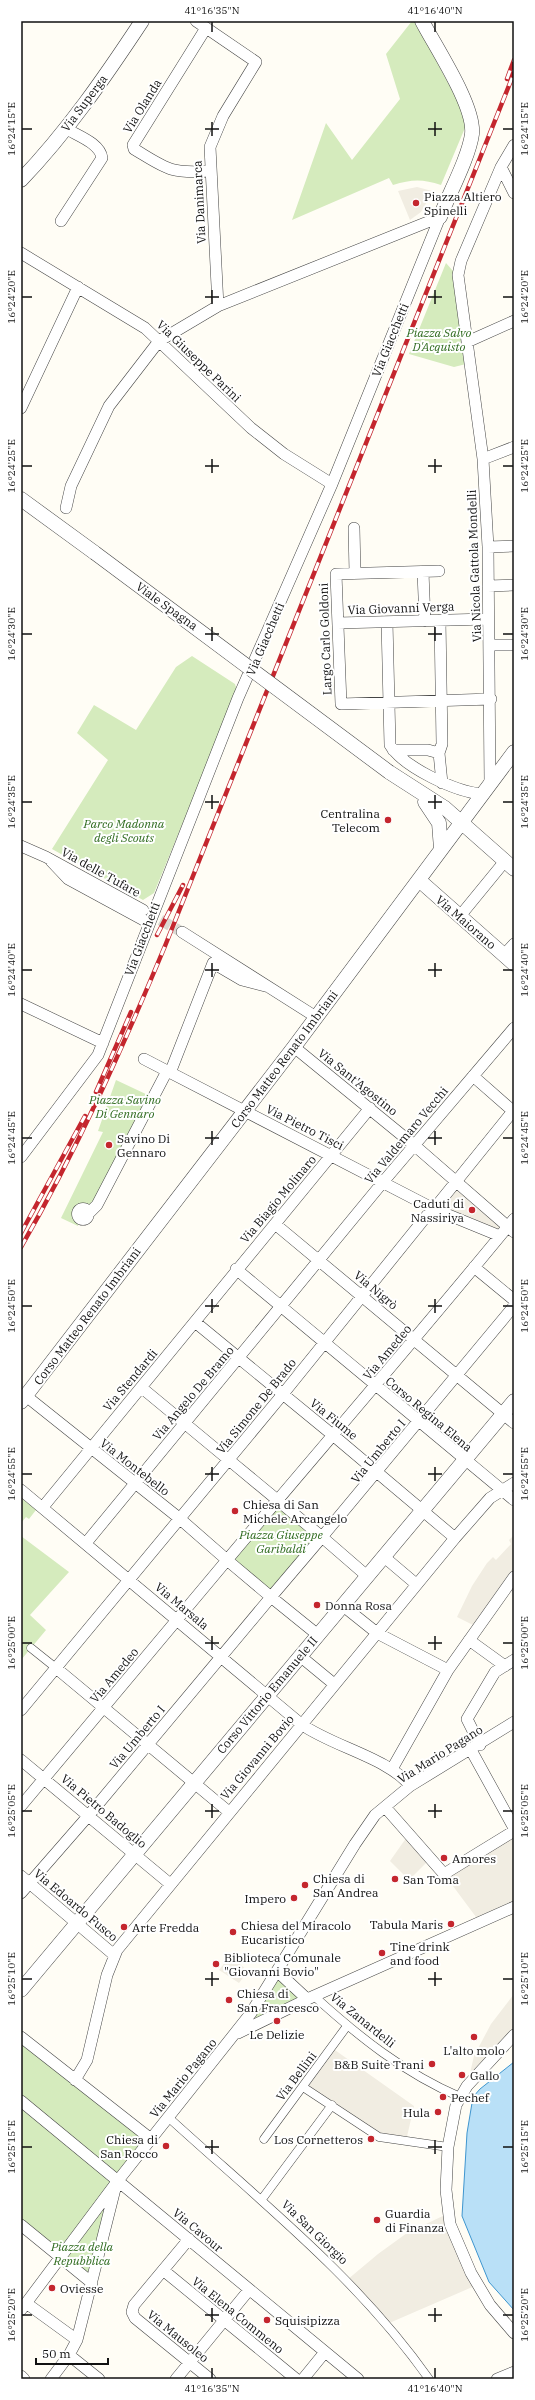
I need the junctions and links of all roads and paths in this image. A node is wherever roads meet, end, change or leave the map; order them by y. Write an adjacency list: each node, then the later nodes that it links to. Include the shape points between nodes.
1 (142, 21): 5 (street, Via Superga)
2 (196, 21): 4 (street)
3 (422, 21): 11 (street, Via Giacchetti, via 466,104 472,123 471,136)
4 (206, 28): 8 (street, Via Danimarca, via 256,62 215,133 210,147); 8 (street, Via Olanda, via 133,145 134,149 167,169 183,173)
5 (66, 128): 9 (street, Via Superga); 12 (street, via 96,147 102,158)
6 (514, 145): 7 (street)
7 (501, 167): 10 (street); 18 (street, via 459,267)
8 (210, 171): 15 (street, Via Danimarca)
9 (21, 180)
10 (512, 186)
11 (440, 217): 15 (street); 22 (street, Via Giacchetti)
12 (61, 221)
13 (21, 253): 14 (street, Via Giuseppe Parini)
14 (78, 287): 17 (street, Via Giuseppe Parini, via 145,328); 19 (street)
15 (218, 306): 17 (street)
16 (514, 321): 18 (street)
17 (159, 341): 22 (street, Via Giuseppe Parini, via 250,428 284,454); 24 (street, via 109,406 71,486)
18 (468, 346): 21 (street, Via Nicola Gattola Mondelli)
19 (21, 408)
20 (514, 447): 21 (street)
21 (483, 459): 27 (street, Via Nicola Gattola Mondelli)
22 (332, 484): 59 (street, Via Giacchetti, via 238,698)
23 (21, 499): 46 (street, Viale Spagna, bridge)
24 (66, 508)
25 (354, 528): 30 (street)
26 (514, 546): 27 (street)
27 (488, 547): 32 (street, Via Nicola Gattola Mondelli)
28 (439, 571): 29 (street)
29 (423, 572): 30 (street); 35 (street)
30 (355, 573): 37 (street, Largo Carlo Goldoni, via 336,574)
31 (514, 584): 32 (street)
32 (488, 586): 33 (street, Via Nicola Gattola Mondelli)
33 (488, 619): 34 (street, Via Giovanni Verga); 38 (street, Via Nicola Gattola Mondelli)
34 (440, 620): 35 (street, Via Giovanni Verga); 41 (street)
35 (425, 621): 36 (street, Via Giovanni Verga)
36 (387, 622): 37 (street, Via Giovanni Verga); 42 (street)
37 (338, 623): 42 (street, Largo Carlo Goldoni, via 341,704)
38 (489, 644): 39 (street); 40 (street, Via Nicola Gattola Mondelli)
39 (514, 645)
40 (491, 700): 41 (street); 48 (street, Via Nicola Gattola Mondelli)
41 (441, 701): 42 (street); 45 (street, via 442,744)
42 (389, 703): 43 (street)
43 (391, 747): 45 (street); 47 (street)
44 (514, 752): 48 (street, Corso Matteo Renato Imbriani)
45 (439, 753): 47 (street)
46 (389, 772): 49 (street, Viale Spagna); 50 (street, Viale Spagna)
47 (442, 783): 48 (street, via 469,793)
48 (486, 789): 50 (street, via 462,806); 51 (street, Corso Matteo Renato Imbriani)
49 (425, 802): 51 (street, Viale Spagna, via 446,821 452,824); 53 (street, Viale Spagna, via 439,823)
50 (445, 808): 51 (street, Viale Spagna)
51 (460, 822): 53 (street, Corso Matteo Renato Imbriani); 55 (street)
52 (21, 846): 54 (street, Via delle Tufare)
53 (441, 849): 56 (street, Corso Matteo Renato Imbriani)
54 (46, 856): 57 (street, Via delle Tufare); 59 (street, Via delle Tufare, via 68,879)
55 (509, 865): 58 (street)
56 (419, 880): 58 (street, Via Maiorano); 65 (street, Corso Matteo Renato Imbriani)
57 (143, 910)
58 (460, 916): 62 (street, Via Maiorano)
59 (149, 923): 67 (street, Via Giacchetti)
60 (182, 932): 63 (street)
61 (514, 944): 62 (street)
62 (509, 959)
63 (268, 987): 65 (street); 70 (street, via 242,980 214,963)
64 (21, 1004): 67 (street)
65 (316, 1017): 68 (street, Corso Matteo Renato Imbriani)
66 (514, 1028): 71 (street, Via Valdemaro Vecchi)
67 (103, 1043): 77 (street, Via Giacchetti, via 95,1060)
68 (294, 1047): 72 (street, Via Sant'Agostino); 73 (street, Corso Matteo Renato Imbriani)
69 (144, 1059): 70 (street, Via Pietro Tisci)
70 (169, 1072): 73 (street, Via Pietro Tisci); 81 (street, via 97,1205)
71 (473, 1076): 74 (street); 75 (street, Via Valdemaro Vecchi)
72 (370, 1108): 75 (street, Via Sant'Agostino); 76 (street, Via Biagio Molinaro)
73 (244, 1111): 76 (street, Via Pietro Tisci); 100 (street, Corso Matteo Renato Imbriani)
74 (514, 1111): 79 (street, Via Simone De Brado)
75 (414, 1145): 78 (street, Via Valdemaro Vecchi); 79 (street, Via Sant'Agostino)
76 (332, 1155): 78 (street, Via Pietro Tisci); 82 (street, Via Biagio Molinaro)
77 (21, 1157)
78 (383, 1182): 80 (street, Via Pietro Tisci); 85 (street, Via Valdemaro Vecchi)
79 (456, 1182): 80 (street, Via Simone De Brado); 83 (street, Via Sant'Agostino)
80 (434, 1208): 84 (street, Via Pietro Tisci); 88 (street, Via Simone De Brado)
81 (89, 1213)
82 (275, 1224): 85 (street, Via Nigrò); 87 (street, Via Biagio Molinaro)
83 (512, 1226): 84 (street, Via Amedeo)
84 (500, 1236): 86 (street, Via Amedeo)
85 (319, 1260): 88 (street, Via Nigrò); 91 (street, Via Angelo De Bramo)
86 (474, 1267): 89 (street); 93 (street, Via Amedeo)
87 (236, 1269): 91 (street, Corso Regina Elena); 92 (street, Via Stendardi)
88 (363, 1296): 93 (street, Via Nigrò); 94 (street, Via Simone De Brado)
89 (514, 1300)
90 (514, 1306): 96 (street, Via Umberto I)
91 (280, 1307): 94 (street, Corso Regina Elena); 95 (street, Via Angelo De Bramo)
92 (194, 1322): 95 (street, Via Fiume); 98 (street, Via Stendardi)
93 (414, 1340): 96 (street, Via Nigrò); 97 (street, Via Amedeo)
94 (324, 1344): 97 (street, Corso Regina Elena); 99 (street, Via Simone De Brado)
95 (239, 1358): 99 (street, Via Fiume); 105 (street, Via Angelo De Bramo)
96 (456, 1375): 102 (street, Via Nigrò); 103 (street, Via Umberto I)
97 (376, 1386): 103 (street, Corso Regina Elena); 106 (street, Via Amedeo)
98 (142, 1388): 105 (street); 107 (street, Via Stendardi)
99 (283, 1394): 106 (street, Via Fiume); 108 (street, Via Simone De Brado)
100 (23, 1399): 107 (street, Via Montebello)
101 (514, 1401): 102 (street, Corso Vittorio Emanuele II)
102 (503, 1414): 104 (street, Via Nigrò); 109 (street, Corso Vittorio Emanuele II)
103 (418, 1422): 109 (street, Corso Regina Elena); 110 (street, Via Umberto I)
104 (514, 1423)
105 (184, 1424): 108 (street); 112 (street, Via Angelo De Bramo)
106 (334, 1436): 110 (street, Via Fiume); 115 (street, Via Amedeo)
107 (90, 1448): 112 (street, Via Montebello); 117 (street, Via Stendardi)
108 (228, 1460): 115 (street); 119 (street, Via Simone De Brado)
109 (465, 1461): 114 (street, Corso Regina Elena); 118 (street, Corso Vittorio Emanuele II)
110 (378, 1472): 118 (street, Via Fiume); 120 (street, Via Umberto I)
111 (514, 1483): 114 (street, Via Giovanni Bovio)
112 (136, 1484): 119 (street, Via Montebello); 122 (street, Via Angelo De Bramo)
113 (21, 1490): 117 (street, Via Marsala)
114 (501, 1491): 116 (street, Corso Regina Elena); 121 (street, Via Giovanni Bovio, via 490,1498)
115 (278, 1500): 120 (street); 124 (street)
116 (514, 1500)
117 (43, 1507): 122 (street, Via Marsala)
118 (422, 1510): 121 (street, Via Fiume); 123 (street, Corso Vittorio Emanuele II)
119 (179, 1518): 124 (street, Via Montebello); 127 (street, Via Simone De Brado)
120 (322, 1537): 125 (street); 129 (street)
121 (455, 1538): 128 (street, Via Giovanni Bovio)
122 (86, 1543): 127 (street, Via Marsala)
123 (383, 1556): 125 (street, Corso Vittorio Emanuele II); 128 (street)
124 (227, 1560): 129 (street); 131 (street, Via Amedeo)
125 (367, 1576): 130 (street, Corso Vittorio Emanuele II)
126 (514, 1577): 134 (street)
127 (128, 1579): 131 (street, Via Marsala); 139 (street, Via Simone De Brado)
128 (416, 1584): 132 (street, Via Giovanni Bovio)
129 (271, 1597): 133 (street); 137 (street, Via Umberto I)
130 (342, 1605): 132 (street); 133 (street, Corso Vittorio Emanuele II)
131 (178, 1620): 137 (street, Via Marsala); 143 (street, Via Amedeo)
132 (377, 1633): 140 (street); 141 (street, Via Giovanni Bovio)
133 (318, 1635): 136 (street, Corso Vittorio Emanuele II)
134 (469, 1640): 138 (street); 140 (street)
135 (32, 1648): 139 (street)
136 (300, 1656): 141 (street); 142 (street, Corso Vittorio Emanuele II)
137 (222, 1658): 142 (street, Via Marsala); 147 (street, Via Umberto I)
138 (510, 1663): 148 (street, via 495,1672 466,1720)
139 (56, 1668): 143 (street); 144 (street, Via Simone De Brado)
140 (448, 1670): 150 (street)
141 (334, 1684): 146 (street, Via Giovanni Bovio)
142 (267, 1696): 146 (street, Via Marsala); 152 (street, Corso Vittorio Emanuele II)
143 (104, 1708): 147 (street); 151 (street, Via Amedeo)
144 (21, 1710)
145 (514, 1722): 148 (street, Via Mario Pagano)
146 (301, 1724): 150 (street, Via Marsala, via 326,1740); 156 (street, Via Giovanni Bovio)
147 (147, 1745): 152 (street); 157 (street, Via Umberto I)
148 (475, 1748): 153 (street, Via Mario Pagano); 158 (street)
149 (21, 1760): 151 (street, Via Pietro Badoglio)
150 (392, 1769): 153 (street, Via Marsala)
151 (44, 1778): 154 (street, Via Amedeo); 157 (street, Via Pietro Badoglio)
152 (193, 1783): 156 (street); 159 (street, Corso Vittorio Emanuele II)
153 (410, 1786): 155 (street, Via Mario Pagano)
154 (21, 1806)
155 (384, 1806): 158 (street, via 444,1874); 166 (street, Via Mario Pagano, via 355,1844)
156 (229, 1812): 161 (street, Via Giovanni Bovio)
157 (89, 1815): 159 (street, Via Pietro Badoglio); 160 (street, Via Umberto I)
158 (514, 1829)
159 (135, 1855): 161 (street, Via Pietro Badoglio); 164 (street, Corso Vittorio Emanuele II)
160 (25, 1880): 162 (street, Via Umberto I); 164 (street, Via Edoardo Fusco)
161 (170, 1883): 165 (street, Via Giovanni Bovio)
162 (21, 1893)
163 (514, 1907): 168 (street)
164 (76, 1923): 165 (street, Via Edoardo Fusco); 167 (street, Corso Vittorio Emanuele II)
165 (113, 1954): 173 (street, Via Giovanni Bovio, via 86,2060)
166 (278, 1972): 168 (street); 170 (street, Via Mario Pagano)
167 (23, 1985)
168 (310, 1997): 169 (street, Via Zanardelli); 170 (street)
169 (347, 2026): 174 (street, Via Bellini); 175 (street, Via Zanardelli, via 412,2072)
170 (235, 2034): 178 (street, Via Mario Pagano)
171 (514, 2035): 175 (street)
172 (21, 2037): 173 (street)
173 (75, 2080): 179 (street)
174 (303, 2087): 177 (street); 180 (street, Via Bellini)
175 (460, 2097): 181 (street, via 453,2118)
176 (21, 2101): 182 (street, Via Cavour)
177 (332, 2105): 181 (street, via 379,2137); 183 (street)
178 (168, 2117): 179 (street, Via Mario Pagano); 183 (street, Via San Giorgio)
179 (151, 2139): 182 (street)
180 (264, 2140)
181 (448, 2148): 192 (street, via 446,2190 450,2224 477,2284 490,2305)
182 (118, 2182): 185 (street, Via Cavour); 186 (street); 188 (street)
183 (262, 2199): 207 (street, Via San Giorgio, via 350,2282 405,2345)
184 (21, 2225): 186 (street)
185 (189, 2239): 187 (street); 189 (street, Via Cavour)
186 (60, 2257): 188 (street); 190 (street)
187 (163, 2270): 191 (street, Via Elena Commeno); 196 (street, Via Mausoleo, via 134,2305 132,2312 135,2318)
188 (92, 2283): 193 (street)
189 (249, 2290): 191 (street); 194 (street, Via Cavour)
190 (23, 2306): 193 (street)
191 (224, 2320): 196 (street); 204 (street, Via Elena Commeno)
192 (514, 2333)
193 (77, 2340): 195 (street)
194 (325, 2352): 205 (street); 206 (street, Via Cavour)
195 (69, 2355): 200 (street); 201 (street)
196 (190, 2362): 202 (street); 203 (street, Via Mausoleo)
197 (514, 2372): 208 (street)
198 (21, 2376): 199 (street)
199 (24, 2379)
200 (51, 2379)
201 (99, 2379)
202 (176, 2379)
203 (210, 2379)
204 (296, 2379)
205 (303, 2379)
206 (358, 2379)
207 (430, 2379)
208 (497, 2379)

